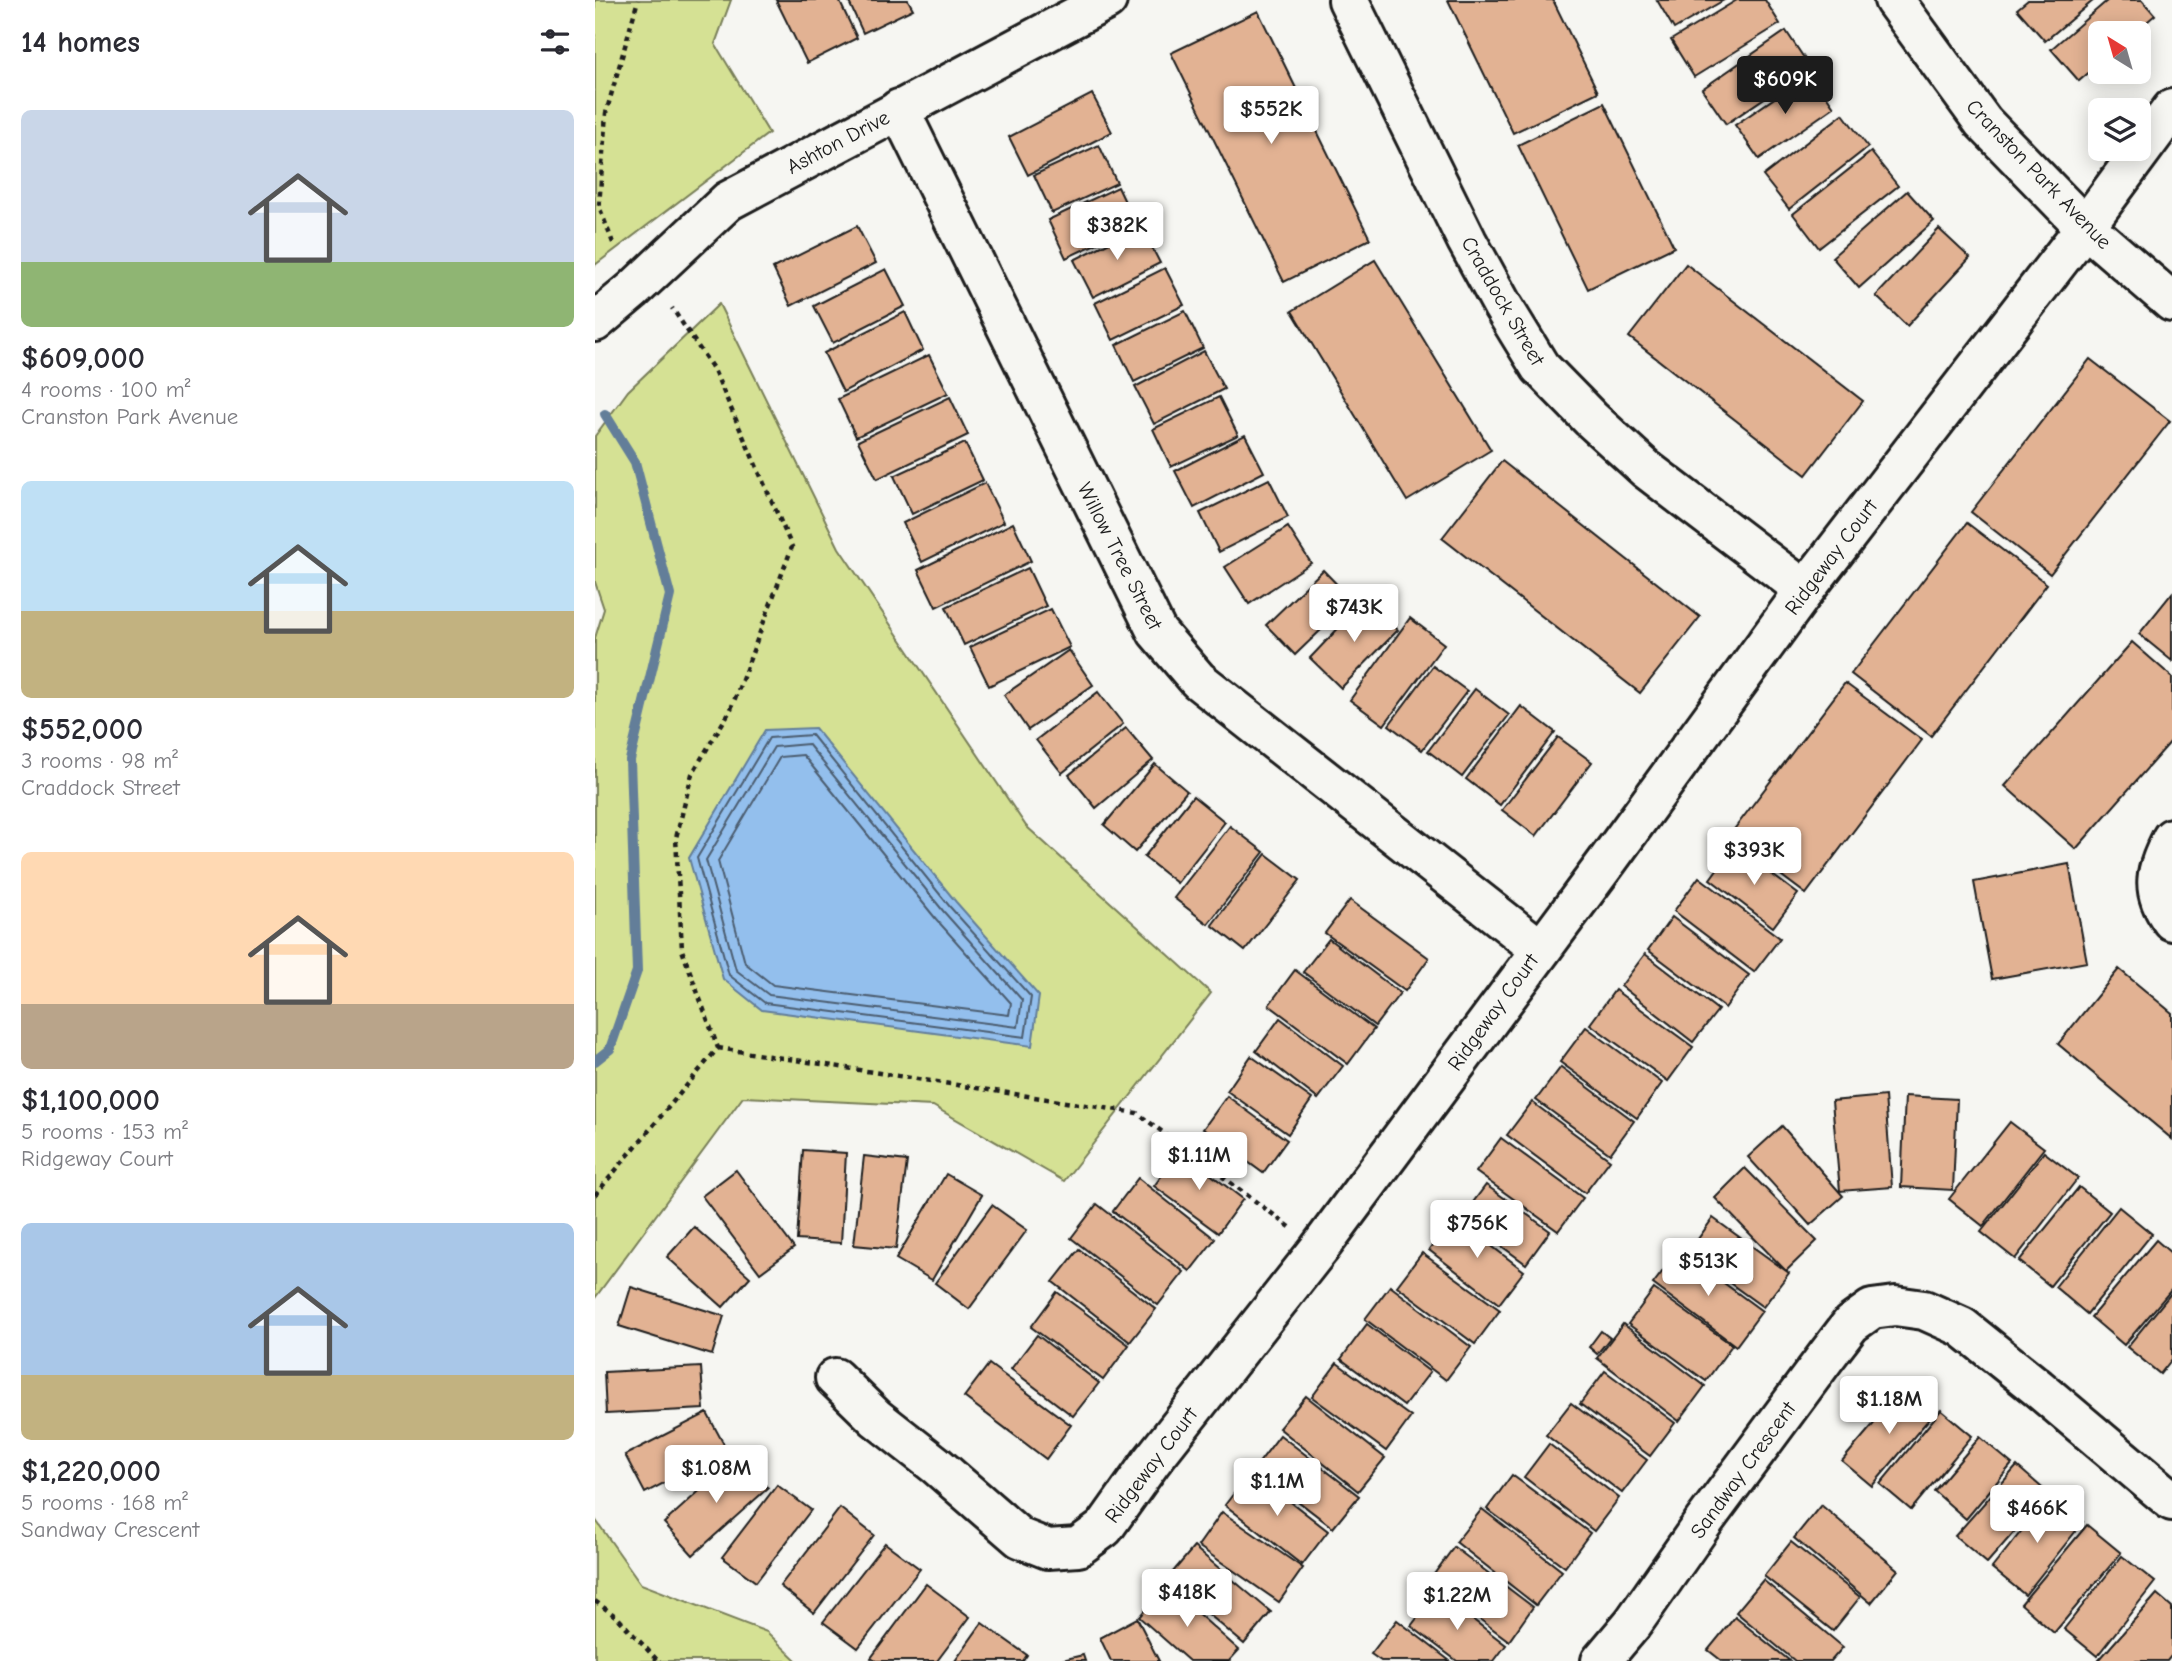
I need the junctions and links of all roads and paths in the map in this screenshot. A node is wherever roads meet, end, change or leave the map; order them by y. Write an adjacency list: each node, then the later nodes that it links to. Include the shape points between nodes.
1 (638, 0): 8 (path, via 606,113 599,206)
2 (1107, 0): 5 (street, Ashton Drive)
3 (1348, 0): 12 (street, Craddock Street, via 1467,241 1540,367 1646,469)
4 (1894, 0): 7 (street, Cranston Park Avenue, via 1983,122)
5 (899, 109): 11 (street, Ashton Drive, via 728,201); 15 (street, Willow Tree Street, via 1157,632 1198,680)
6 (2172, 109): 7 (street, Ridgeway Court)
7 (2085, 227): 9 (street, Cranston Park Avenue); 12 (street, Ridgeway Court)
8 (613, 243)
9 (2172, 302)
10 (672, 308): 16 (path, via 715,370 792,547 731,709 692,774 676,838 682,950)
11 (595, 322)
12 (1805, 590): 15 (street, Ridgeway Court)
13 (2172, 838): 14 (street, via 2156,873 2157,891)
14 (2172, 920)
15 (1540, 949): 18 (street, Ridgeway Court)
16 (718, 1048): 17 (path); 18 (path, via 1137,1113)
17 (595, 1195)
18 (1319, 1249): 19 (street, Ridgeway Court, via 1104,1528 1078,1547 1048,1549 1020,1538)
19 (835, 1378)
20 (2172, 1501): 23 (street, Sandway Crescent, via 1962,1327 1924,1310 1872,1309 1851,1324)
21 (595, 1601): 22 (path, via 618,1618)
22 (658, 1661)
23 (1601, 1661)

